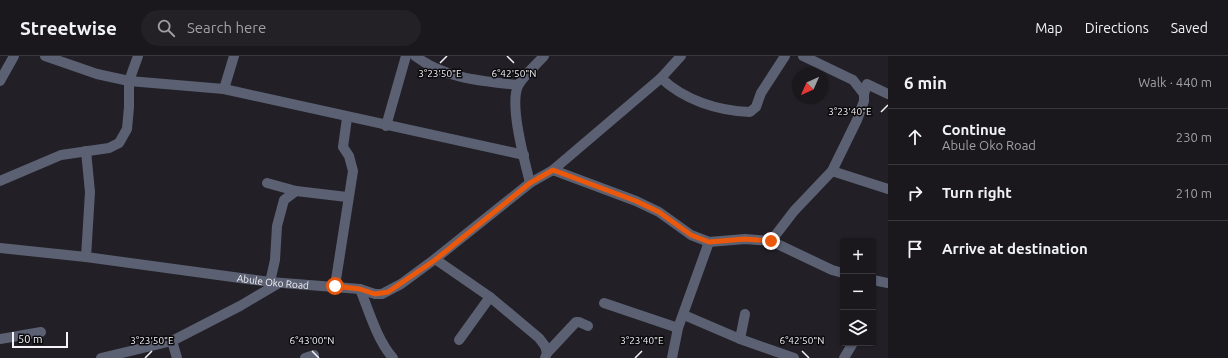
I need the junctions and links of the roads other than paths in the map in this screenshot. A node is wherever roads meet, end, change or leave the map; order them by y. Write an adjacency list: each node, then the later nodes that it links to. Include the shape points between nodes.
1 (14, 56): 12 (street)
2 (45, 56): 13 (street, via 98,74)
3 (138, 56): 13 (street)
4 (234, 56): 15 (street)
5 (406, 56): 19 (street)
6 (415, 56): 14 (street, via 429,67 449,75)
7 (681, 56): 11 (street, Abule Oko Road)
8 (785, 56): 11 (street, via 761,93 756,107 750,112 718,108 694,100 673,89)
9 (803, 56): 16 (street, via 853,80)
10 (541, 57): 14 (street)
11 (661, 78): 22 (street, Abule Oko Road)
12 (0, 81)
13 (129, 81): 15 (street); 20 (street, via 130,107 127,129 119,143 109,148)
14 (518, 85): 21 (street, via 515,107)
15 (224, 89): 18 (street)
16 (864, 94): 17 (street, via 867,84); 23 (street, via 857,120)
17 (888, 94)
18 (347, 118): 19 (street); 29 (street, via 343,147 350,156 353,171)
19 (386, 126): 21 (street)
20 (86, 151): 24 (street, via 61,155); 33 (street, via 90,192)
21 (524, 155): 26 (street)
22 (553, 170): 26 (street, Abule Oko Road); 31 (street, via 636,201 659,212 691,235)
23 (832, 172): 27 (street); 30 (street, via 794,211)
24 (0, 181)
25 (268, 182): 28 (street)
26 (530, 183): 34 (street, Abule Oko Road)
27 (888, 189)
28 (296, 190): 29 (street); 37 (street, via 284,200 278,226)
29 (347, 197): 39 (street)
30 (771, 241): 31 (street, via 745,239); 35 (street)
31 (709, 242): 44 (street)
32 (0, 248): 33 (street, Abule Oko Road)
33 (86, 256): 37 (street, Abule Oko Road)
34 (435, 260): 40 (street, Abule Oko Road, via 388,292 375,294); 41 (street)
35 (840, 272)
36 (876, 281): 38 (street)
37 (275, 283): 39 (street, Abule Oko Road); 51 (street, via 240,306)
38 (888, 283)
39 (335, 286): 40 (street, Abule Oko Road)
40 (360, 289): 56 (street, via 374,324)
41 (490, 297): 49 (street); 53 (street, via 539,338 545,346)
42 (604, 303): 46 (street)
43 (745, 314): 50 (street)
44 (684, 315): 46 (street); 50 (street)
45 (588, 326): 53 (street, via 576,322)
46 (678, 328): 57 (street)
47 (41, 332): 48 (street)
48 (0, 339)
49 (459, 340)
50 (740, 340): 58 (street)
51 (172, 341): 54 (street); 55 (street)
52 (851, 346): 59 (street)
53 (546, 356)
54 (101, 358)
55 (177, 358)
56 (393, 358)
57 (672, 358)
58 (794, 358)
59 (844, 358)

